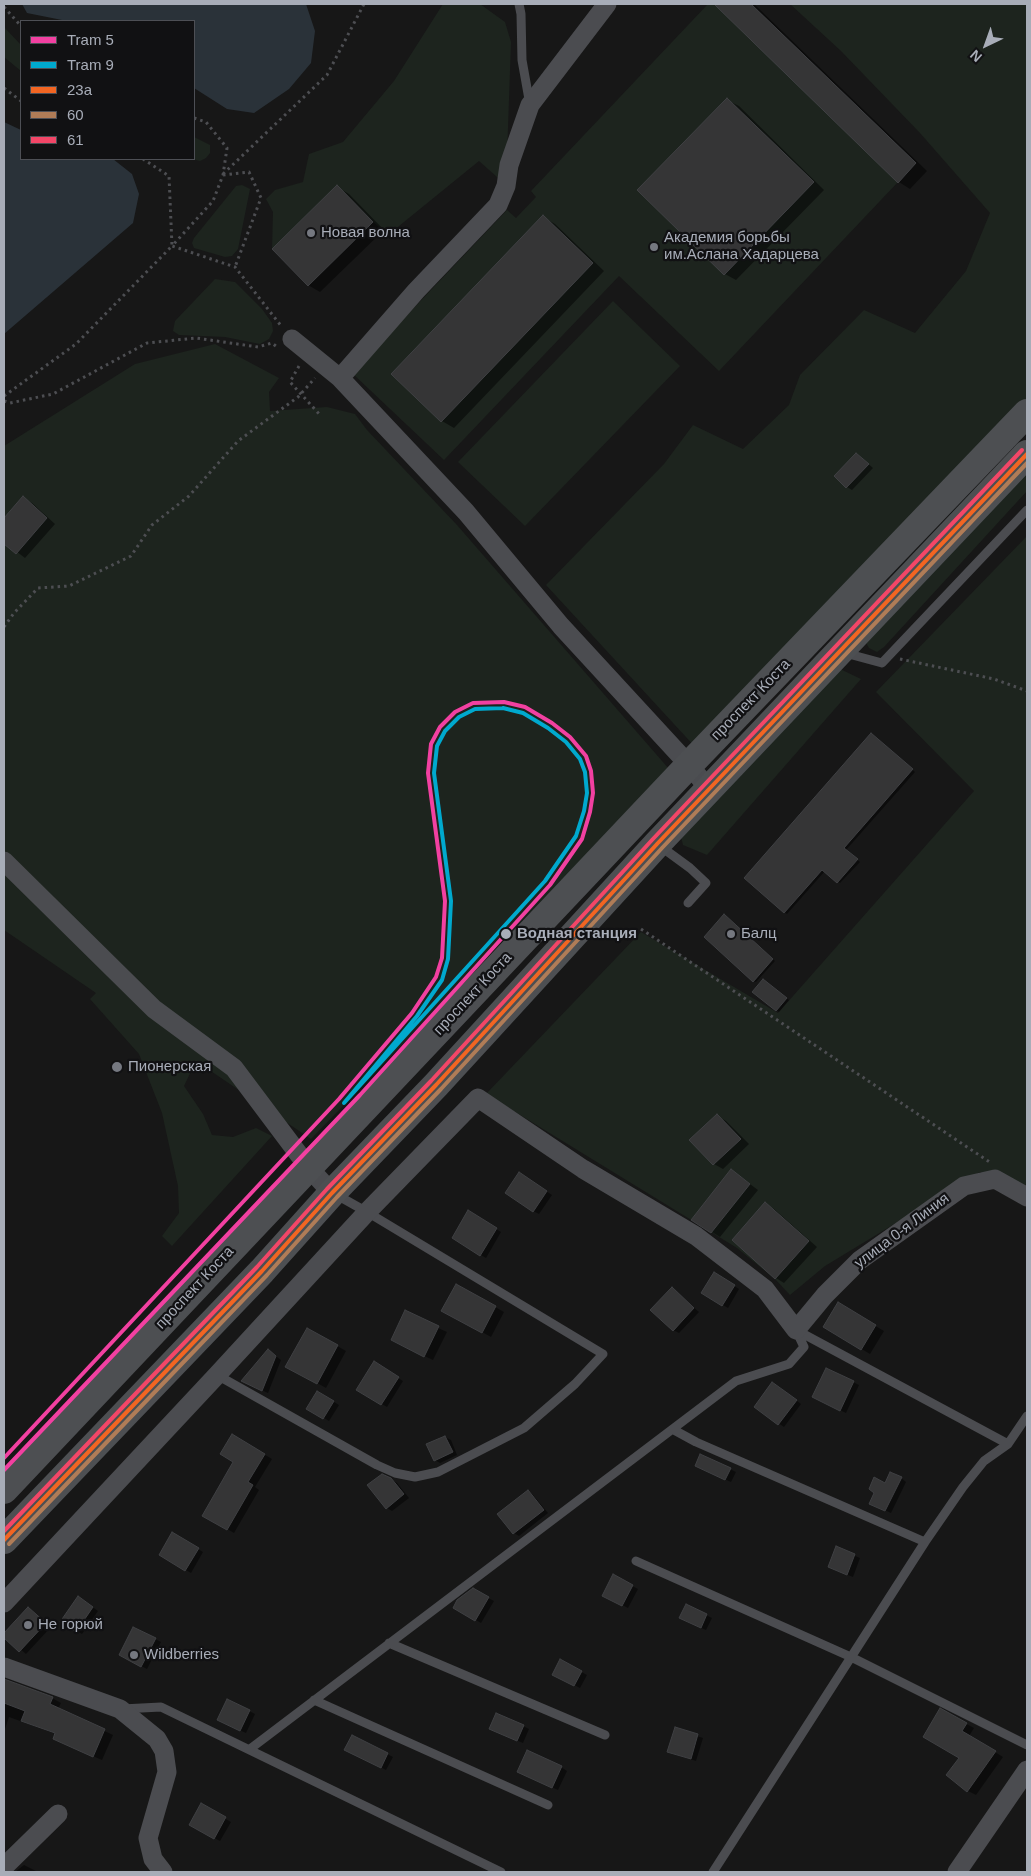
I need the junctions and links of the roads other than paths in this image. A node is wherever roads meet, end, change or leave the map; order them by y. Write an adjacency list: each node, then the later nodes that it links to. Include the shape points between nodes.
1 (519, 4): 3 (lane, via 522,60)
2 (607, 4): 3 (street)
3 (530, 105): 5 (street, via 498,204 403,306)
4 (288, 346): 5 (street)
5 (333, 372): 10 (street, via 466,512 561,626)
6 (1027, 414): 10 (main road, проспект Коста)
7 (1027, 454): 9 (main road, проспект Коста)
8 (1027, 510): 9 (lane, via 882,663)
9 (838, 651): 11 (main road, проспект Коста)
10 (689, 765): 11 (street); 15 (main road, проспект Коста)
11 (709, 789): 12 (main road, проспект Коста)
12 (658, 844): 14 (lane, via 706,883); 16 (main road, проспект Коста)
13 (4, 861): 15 (street, via 154,1009 234,1068)
14 (688, 903)
15 (309, 1168): 16 (street); 24 (main road, проспект Коста)
16 (332, 1193): 18 (lane); 25 (main road, проспект Коста, via 262,1271)
17 (1027, 1197): 19 (street, улица 0-я Линия, via 994,1179 964,1186 860,1260)
18 (367, 1212): 19 (street, via 478,1098 582,1169 696,1236 765,1289); 20 (street); 20 (lane, via 602,1354 576,1384 524,1428 438,1472 415,1477 377,1465)
19 (796, 1330): 22 (lane, via 804,1347 789,1364 736,1382); 23 (lane)
20 (218, 1375): 28 (street)
21 (1027, 1416): 23 (lane)
22 (674, 1430): 26 (lane); 29 (lane)
23 (1008, 1444): 26 (lane, via 984,1462 963,1487)
24 (4, 1490)
25 (4, 1540)
26 (926, 1542): 30 (lane)
27 (636, 1561): 30 (lane)
28 (4, 1603)
29 (389, 1643): 32 (lane); 34 (lane)
30 (851, 1658): 35 (lane); 43 (lane)
31 (4, 1667): 33 (street)
32 (314, 1700): 36 (lane); 38 (lane)
33 (120, 1709): 36 (lane, via 161,1706); 41 (street, via 158,1739 164,1751 167,1772 148,1838 153,1859)
34 (605, 1735)
35 (1027, 1745)
36 (250, 1749): 42 (lane)
37 (1027, 1770): 44 (street)
38 (548, 1804)
39 (58, 1814): 40 (street)
40 (4, 1867)
41 (163, 1872)
42 (501, 1872)
43 (713, 1872)
44 (957, 1872)

